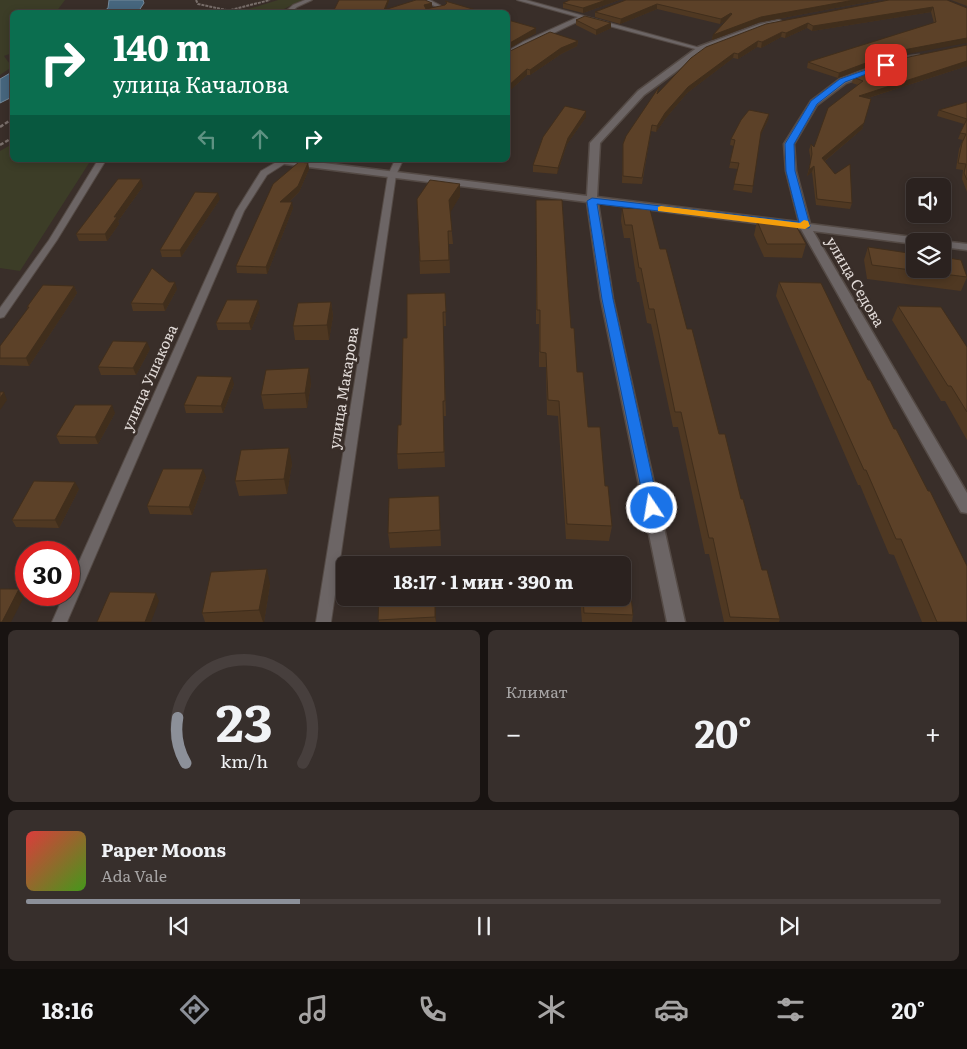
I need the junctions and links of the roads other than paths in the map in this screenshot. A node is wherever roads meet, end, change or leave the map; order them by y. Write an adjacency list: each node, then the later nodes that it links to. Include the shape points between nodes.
1 (309, 0): 4 (lane)
2 (426, 0): 5 (lane, via 442,8)
3 (520, 0): 7 (lane)
4 (290, 10)
5 (435, 10)
6 (592, 14): 7 (lane)
7 (582, 17): 9 (lane); 10 (lane)
8 (787, 20): 9 (street, via 762,25)
9 (701, 49): 17 (street, via 641,93 595,143)
10 (510, 52)
11 (929, 54): 18 (street, улица Седова, via 900,60 843,81 814,103 790,144 791,171)
12 (101, 162): 22 (lane, via 54,240)
13 (283, 162): 24 (lane, улица Ушакова, via 264,173 240,211)
14 (293, 162): 16 (street)
15 (398, 162): 16 (lane, улица Макарова)
16 (392, 175): 17 (street); 25 (lane, улица Макарова)
17 (592, 201): 18 (street); 26 (street, via 608,299)
18 (805, 226): 19 (street); 23 (street, улица Седова)
19 (906, 239)
20 (951, 245): 21 (street)
21 (967, 247)
22 (0, 315)
23 (967, 507)
24 (59, 622)
25 (323, 622)
26 (676, 622)

